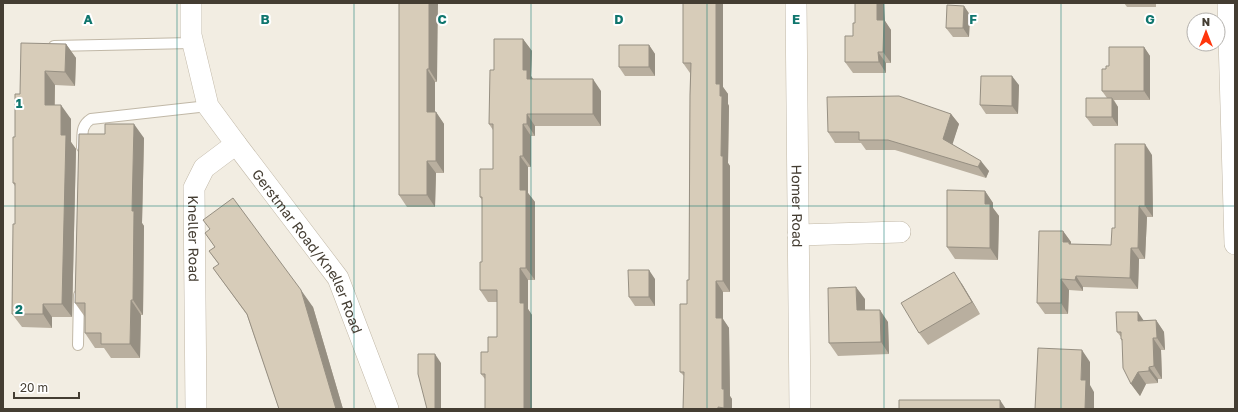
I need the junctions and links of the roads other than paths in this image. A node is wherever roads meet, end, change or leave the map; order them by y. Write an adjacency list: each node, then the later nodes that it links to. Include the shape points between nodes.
1 (191, 3): 4 (street)
2 (796, 3): 10 (street, Homer Road)
3 (1228, 3): 11 (street)
4 (192, 43): 5 (lane); 6 (street)
5 (48, 46)
6 (208, 106): 7 (street); 8 (lane, via 91,119 85,122 83,127)
7 (236, 144): 14 (street, Kneller Road, via 204,168 194,188); 15 (street, Gerstmar Road/Kneller Road, via 338,278)
8 (82, 158)
9 (900, 232): 10 (street)
10 (798, 235): 16 (street, Homer Road)
11 (1235, 244)
12 (79, 283): 13 (lane)
13 (78, 345)
14 (196, 409)
15 (388, 409)
16 (800, 409)

